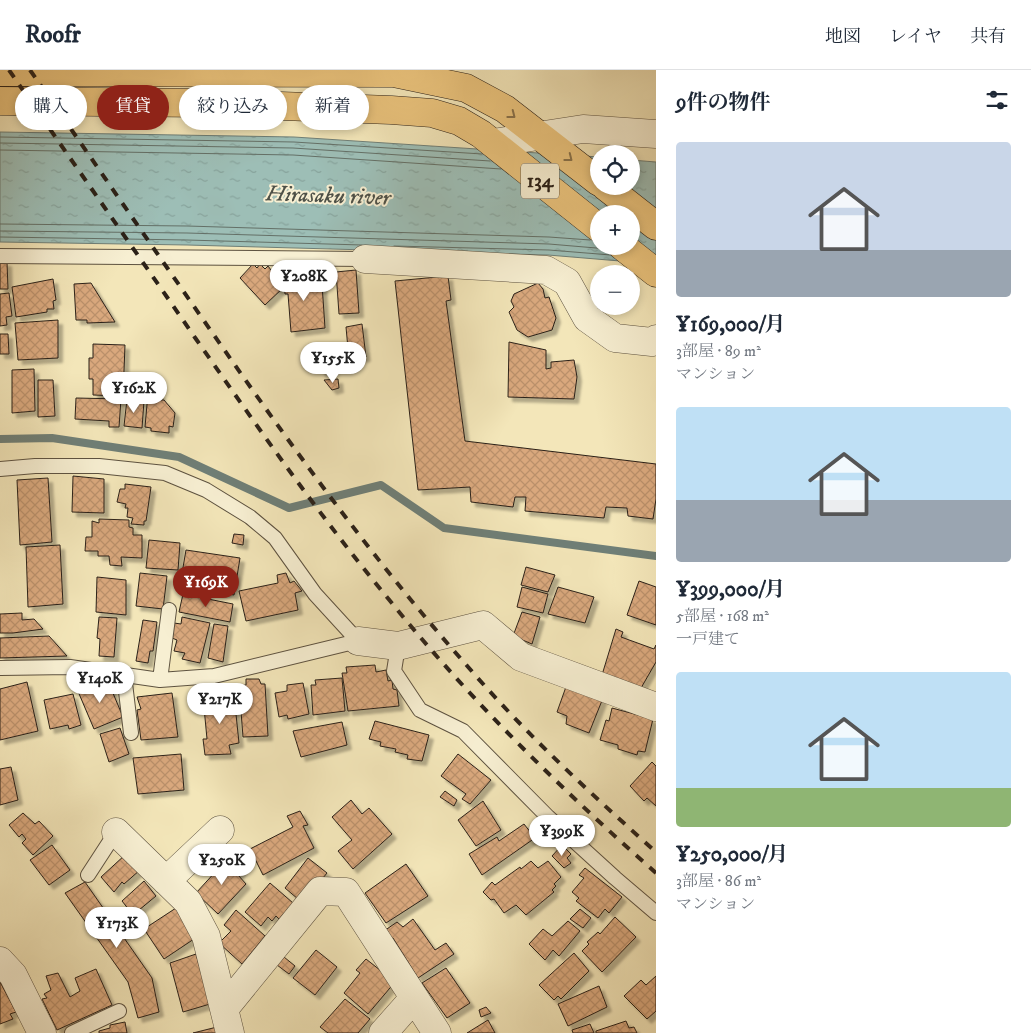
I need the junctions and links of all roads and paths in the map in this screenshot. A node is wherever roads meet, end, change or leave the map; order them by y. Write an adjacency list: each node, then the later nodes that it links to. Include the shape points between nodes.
1 (185, 71): 2 (highway, 134); 3 (highway, 134); 4 (street)
2 (0, 72)
3 (227, 72): 5 (lane); 10 (highway, 134, one-way to 10, via 394,74 466,88 505,109)
4 (193, 85)
5 (217, 85)
6 (0, 101): 7 (highway, 134)
7 (179, 103)
8 (287, 106): 11 (highway, 134, via 432,112 459,121)
9 (656, 134): 10 (street, via 583,128)
10 (538, 135): 11 (street); 12 (highway, 134, one-way to 12)
11 (487, 138): 14 (highway, 134)
12 (590, 175)
13 (616, 195): 15 (highway)
14 (590, 221)
15 (656, 226)
16 (633, 255): 19 (highway)
17 (0, 256): 18 (lane)
18 (365, 259): 20 (street, via 546,270 567,282 587,318 615,338 652,342)
19 (656, 273)
20 (656, 339)
21 (0, 469): 23 (lane, via 99,466 165,473 206,490 250,517 275,538 315,594)
22 (169, 610): 27 (lane)
23 (358, 641): 24 (street); 27 (lane, via 214,676)
24 (398, 646): 28 (street, via 483,625 521,657); 34 (lane, via 394,671 420,710 463,731 548,817)
25 (0, 668): 26 (lane, via 70,667)
26 (124, 675): 27 (lane); 29 (lane)
27 (160, 680)
28 (656, 707)
29 (132, 733)
30 (220, 830): 33 (street)
31 (116, 832): 32 (lane); 33 (street)
32 (88, 875)
33 (166, 881): 38 (street, via 188,902 206,936)
34 (656, 912)
35 (0, 961): 39 (street, via 13,975)
36 (414, 998): 38 (street, via 346,892 320,891); 41 (street); 42 (street)
37 (119, 1011): 40 (lane)
38 (227, 1021)
39 (42, 1033)
40 (72, 1033)
41 (384, 1033)
42 (437, 1033)

